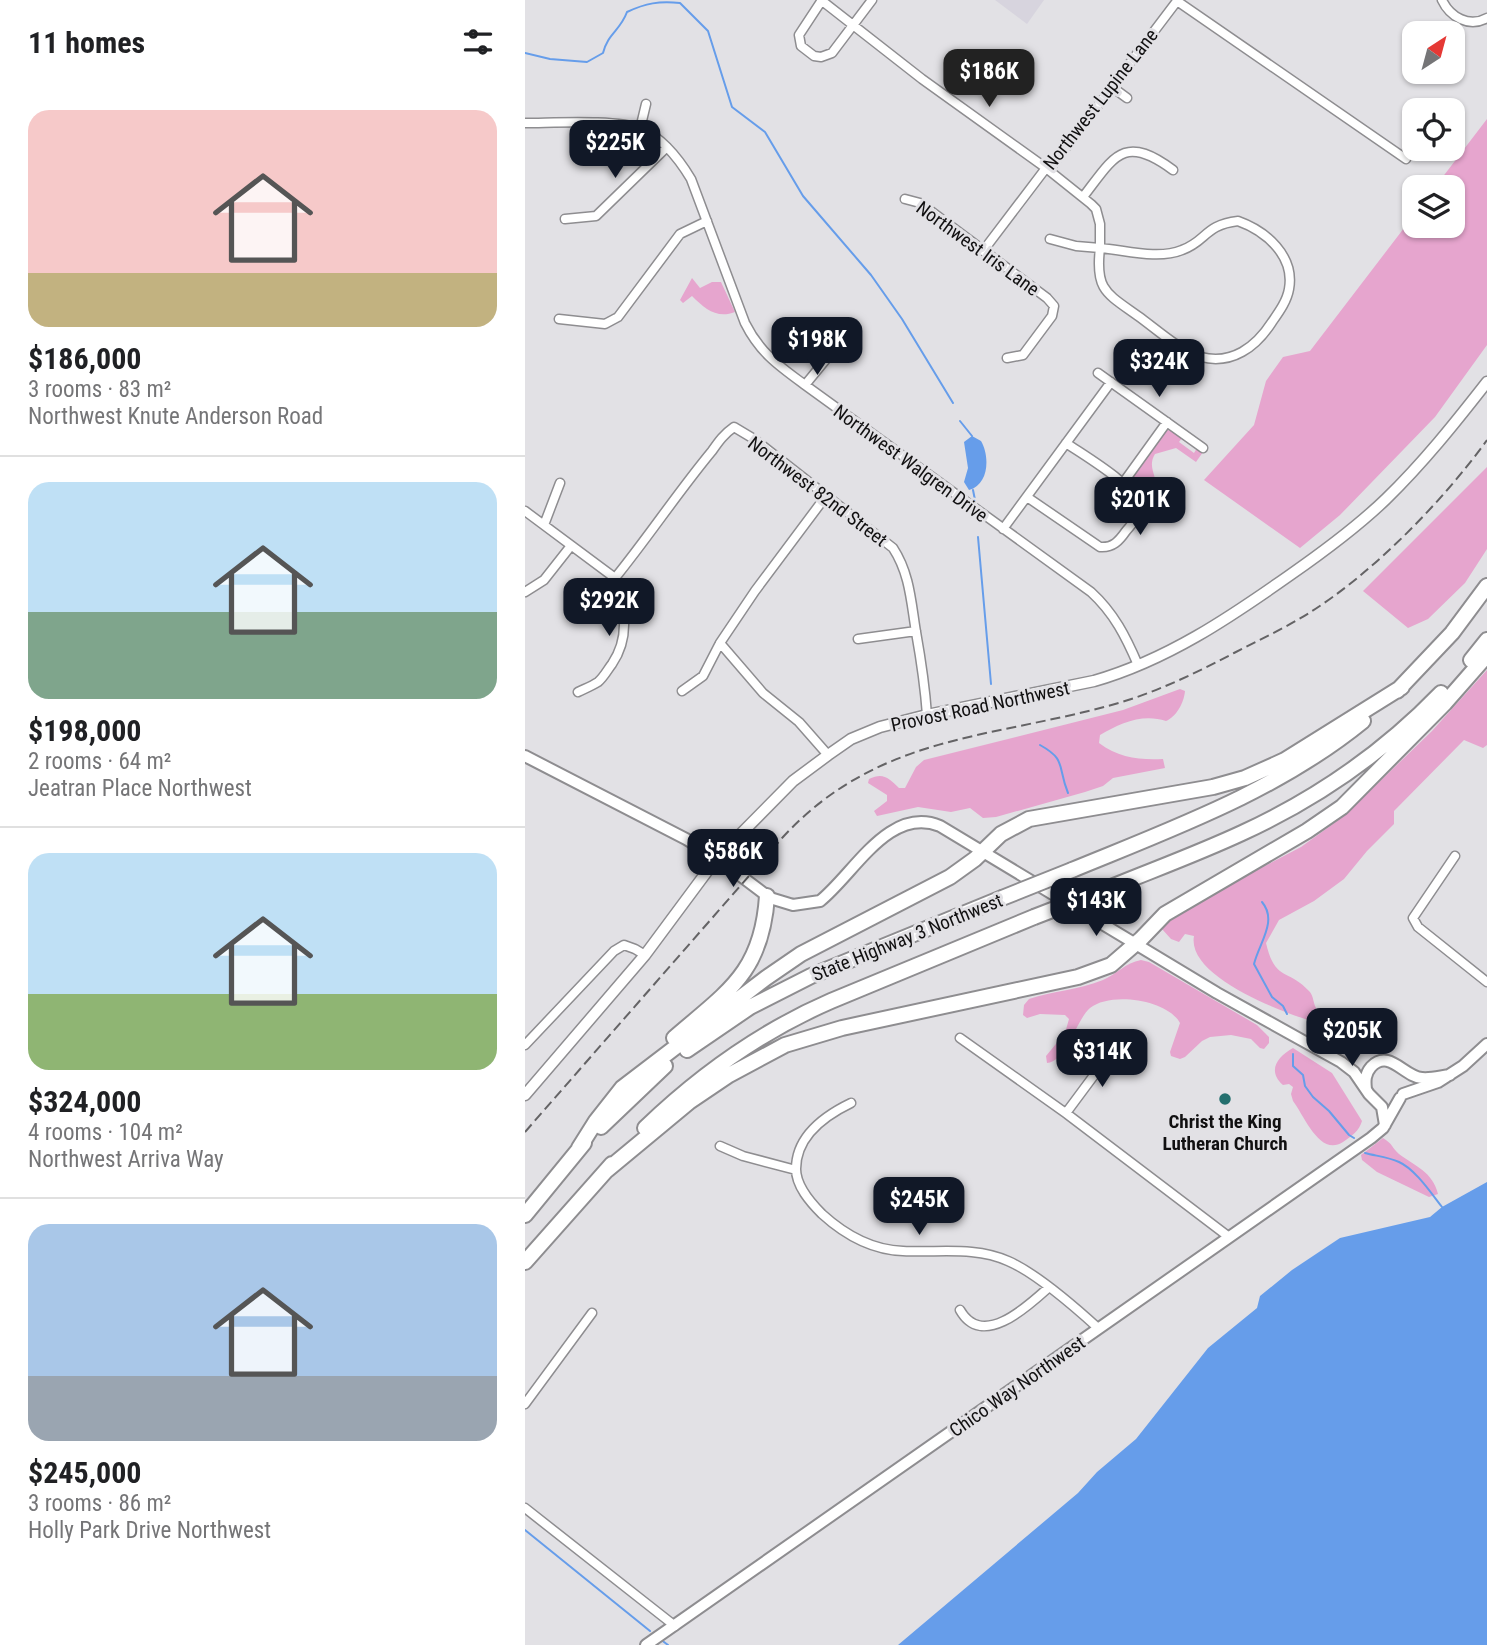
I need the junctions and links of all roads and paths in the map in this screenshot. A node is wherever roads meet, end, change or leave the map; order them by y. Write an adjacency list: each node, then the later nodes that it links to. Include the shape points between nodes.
1 (821, 0): 5 (street); 5 (street, via 799,35 807,52 821,57 832,53)
2 (872, 0): 5 (street)
3 (1441, 0): 4 (street, via 1448,12 1462,20 1478,23)
4 (1487, 18)
5 (853, 25): 13 (street)
6 (1112, 87): 7 (street); 12 (street, Northwest Lupine Lane, via 1177,1); 13 (street, Northwest Lupine Lane)
7 (1127, 98)
8 (646, 104): 10 (street)
9 (525, 123): 10 (street, Northwest Walgren Drive)
10 (640, 128): 11 (street, Northwest Walgren Drive)
11 (667, 147): 17 (street, via 596,216); 18 (street, Northwest Walgren Drive, via 691,179)
12 (1402, 156)
13 (1046, 168): 15 (street); 21 (street, Northwest Lupine Lane)
14 (1173, 170): 15 (street, via 1144,152 1129,151 1110,162)
15 (1083, 197): 20 (street, via 1099,216)
16 (905, 199): 21 (street, Northwest Iris Lane, via 921,203)
17 (565, 219)
18 (707, 220): 22 (street, via 680,234 618,317 605,324); 28 (street, Northwest Walgren Drive, via 755,342)
19 (1050, 239): 20 (street)
20 (1100, 248): 20 (street, via 1100,283 1105,291 1202,357 1230,357 1253,345 1278,313 1289,288 1279,248 1253,226 1238,221 1221,223 1185,250 1172,254)
21 (983, 251): 24 (street, Northwest Iris Lane, via 1054,306 1052,316 1023,355)
22 (559, 319)
23 (847, 345): 28 (street, via 832,352)
24 (1007, 358)
25 (1098, 373): 26 (street)
26 (1111, 382): 29 (street); 30 (street)
27 (1487, 382): 48 (street, Provost Road Northwest, via 1385,499 1321,553 1244,608 1180,647)
28 (805, 386): 38 (street, Northwest Walgren Drive)
29 (1167, 422): 31 (street); 33 (street)
30 (1066, 443): 33 (street); 35 (street)
31 (1203, 448)
32 (559, 483): 37 (street)
33 (1123, 483): 35 (street, via 1137,497 1139,511 1119,541 1104,548)
34 (826, 496): 40 (street, Northwest 82nd Street, via 734,427 723,434); 43 (street, Northwest 82nd Street, via 893,548 906,573); 46 (street)
35 (1027, 497): 38 (street)
36 (525, 511): 37 (street)
37 (544, 525): 39 (street)
38 (1003, 530): 48 (street, Northwest Walgren Drive, via 1099,600 1120,625)
39 (571, 547): 40 (street); 42 (street, via 544,580)
40 (615, 578): 51 (street, via 621,597 623,644 599,681)
41 (1487, 586): 49 (highway, State Highway 3 Northwest)
42 (525, 592)
43 (916, 631): 44 (street); 52 (street, Northwest 82nd Street)
44 (858, 639)
45 (1487, 640): 79 (highway, State Highway 3 Northwest, bridge, via 1407,726 1306,800 1242,833 817,1007 745,1047 667,1106)
46 (720, 643): 50 (street, via 703,676); 53 (street, via 763,693 799,722)
47 (1487, 654): 59 (highway, via 1445,704 1342,807 1165,914)
48 (1138, 665): 52 (street, Provost Road Northwest, via 1084,683)
49 (1402, 687): 55 (highway, via 1259,772 1213,787 1029,819 1001,834); 78 (highway, State Highway 3 Northwest, bridge, via 1338,740 1271,784 811,976 750,1007 673,1060)
50 (682, 691)
51 (578, 692)
52 (927, 715): 53 (street, Provost Road Northwest, via 880,727)
53 (828, 755): 57 (street, Provost Road Northwest, via 793,781)
54 (525, 756): 57 (main road)
55 (983, 851): 58 (main road, via 933,823 906,823 887,834 820,901 793,905); 59 (main road); 70 (highway, via 950,877 783,965)
56 (1455, 856): 61 (street, via 1413,918 1418,928)
57 (717, 858): 58 (main road); 60 (street, Provost Road Northwest)
58 (767, 896): 70 (highway, via 761,937 745,973)
59 (1136, 944): 66 (main road); 79 (highway, via 1095,972 785,1045 701,1094)
60 (645, 955): 64 (street, via 624,945 614,951); 71 (street, Provost Road Northwest)
61 (1487, 982)
62 (960, 1038): 75 (street)
63 (1487, 1044): 69 (main road)
64 (525, 1045)
65 (1115, 1048): 75 (street)
66 (1341, 1062): 67 (main road); 72 (main road)
67 (1378, 1063): 68 (main road, via 1391,1062); 72 (main road, via 1366,1075)
68 (1402, 1069): 69 (main road, via 1423,1079); 73 (main road, via 1407,1081)
69 (1450, 1075): 73 (main road)
70 (622, 1088): 78 (highway)
71 (525, 1095)
72 (1370, 1095): 73 (main road, via 1386,1103); 76 (main road, via 1383,1110)
73 (1402, 1096): 76 (main road, Chico Way Northwest)
74 (851, 1103): 80 (street, via 817,1123 797,1155)
75 (1066, 1114): 82 (street)
76 (1385, 1125): 82 (main road, Chico Way Northwest)
77 (720, 1146): 80 (street)
78 (579, 1148): 81 (highway, State Highway 3 Northwest)
79 (607, 1170): 83 (highway, State Highway 3 Northwest)
80 (796, 1170): 84 (street, via 797,1181 813,1205 850,1236 900,1251 968,1251 994,1257 1009,1261)
81 (525, 1215)
82 (1229, 1237): 87 (main road, Chico Way Northwest)
83 (525, 1262)
84 (1048, 1288): 85 (street, via 1003,1322 975,1325 966,1321); 87 (street)
85 (960, 1310)
86 (591, 1313): 88 (street)
87 (1098, 1328): 90 (main road, Chico Way Northwest)
88 (525, 1404)
89 (525, 1508): 90 (street)
90 (675, 1626): 91 (main road, Chico Way Northwest)
91 (646, 1645)

